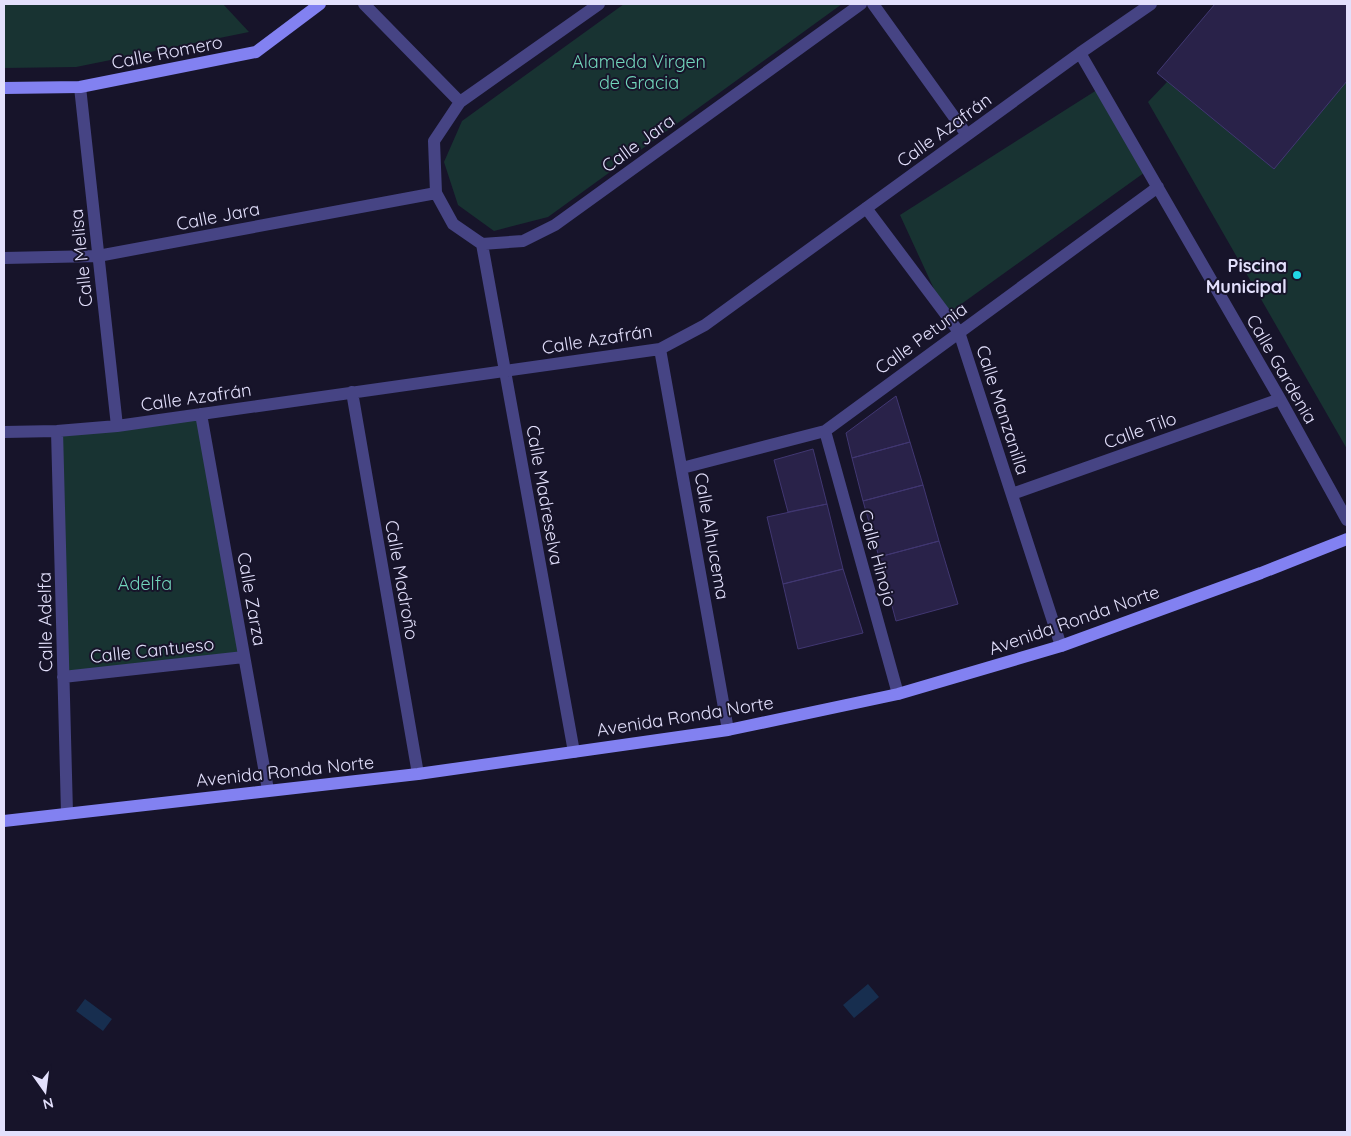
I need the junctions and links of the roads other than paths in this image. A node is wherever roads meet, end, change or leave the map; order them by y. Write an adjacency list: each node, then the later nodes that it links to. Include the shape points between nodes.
1 (320, 4): 8 (street, Calle Romero, via 256,52)
2 (364, 4): 10 (street)
3 (599, 4): 10 (street)
4 (861, 4): 15 (street, Calle Jara, via 555,224 523,241)
5 (873, 4): 11 (street)
6 (1151, 4): 7 (street, Calle Azafrán)
7 (1080, 53): 11 (street, Calle Azafrán); 12 (street, Calle Gardenia)
8 (80, 87): 9 (street, Calle Romero); 16 (street, Calle Melisa)
9 (4, 88)
10 (460, 102): 13 (street, via 434,141)
11 (967, 135): 14 (street, Calle Azafrán)
12 (1158, 187): 18 (street, Calle Petunia); 22 (street, Calle Gardenia)
13 (436, 193): 15 (street, via 454,224); 16 (street, Calle Jara)
14 (866, 208): 18 (street, Calle Manzanilla); 19 (street, Calle Azafrán, via 706,325)
15 (482, 244): 20 (street, Calle Madreselva)
16 (98, 256): 17 (street, Calle Jara); 24 (street, Calle Melisa)
17 (4, 258)
18 (959, 332): 26 (street, Calle Petunia); 29 (street, Calle Manzanilla)
19 (660, 348): 20 (street, Calle Azafrán); 28 (street, Calle Alhucema)
20 (505, 370): 21 (street, Calle Azafrán); 37 (street, Calle Madreselva)
21 (352, 392): 23 (street, Calle Azafrán); 38 (street, Calle Madroño)
22 (1280, 399): 29 (street, Calle Tilo); 30 (street, Calle Gardenia)
23 (201, 414): 24 (street, Calle Azafrán); 33 (street, Calle Zarza)
24 (117, 426): 25 (street, Calle Azafrán)
25 (57, 431): 27 (street, Calle Azafrán); 34 (street, Calle Adelfa)
26 (825, 431): 28 (street, Calle Petunia); 35 (street, Calle Hinojo)
27 (4, 432)
28 (682, 468): 36 (street, Calle Alhucema)
29 (1012, 494): 32 (street, Calle Manzanilla)
30 (1347, 520)
31 (1347, 539): 32 (street, Avenida Ronda Norte)
32 (1061, 646): 35 (street, Avenida Ronda Norte)
33 (244, 657): 34 (street, Calle Cantueso); 39 (street, Calle Zarza)
34 (64, 677): 40 (street, Calle Adelfa)
35 (898, 694): 36 (street, Avenida Ronda Norte)
36 (728, 730): 37 (street, Avenida Ronda Norte)
37 (574, 752): 38 (street, Avenida Ronda Norte)
38 (418, 774): 39 (street, Avenida Ronda Norte)
39 (268, 790): 40 (street, Avenida Ronda Norte)
40 (67, 813): 41 (street, Avenida Ronda Norte)
41 (4, 821)

